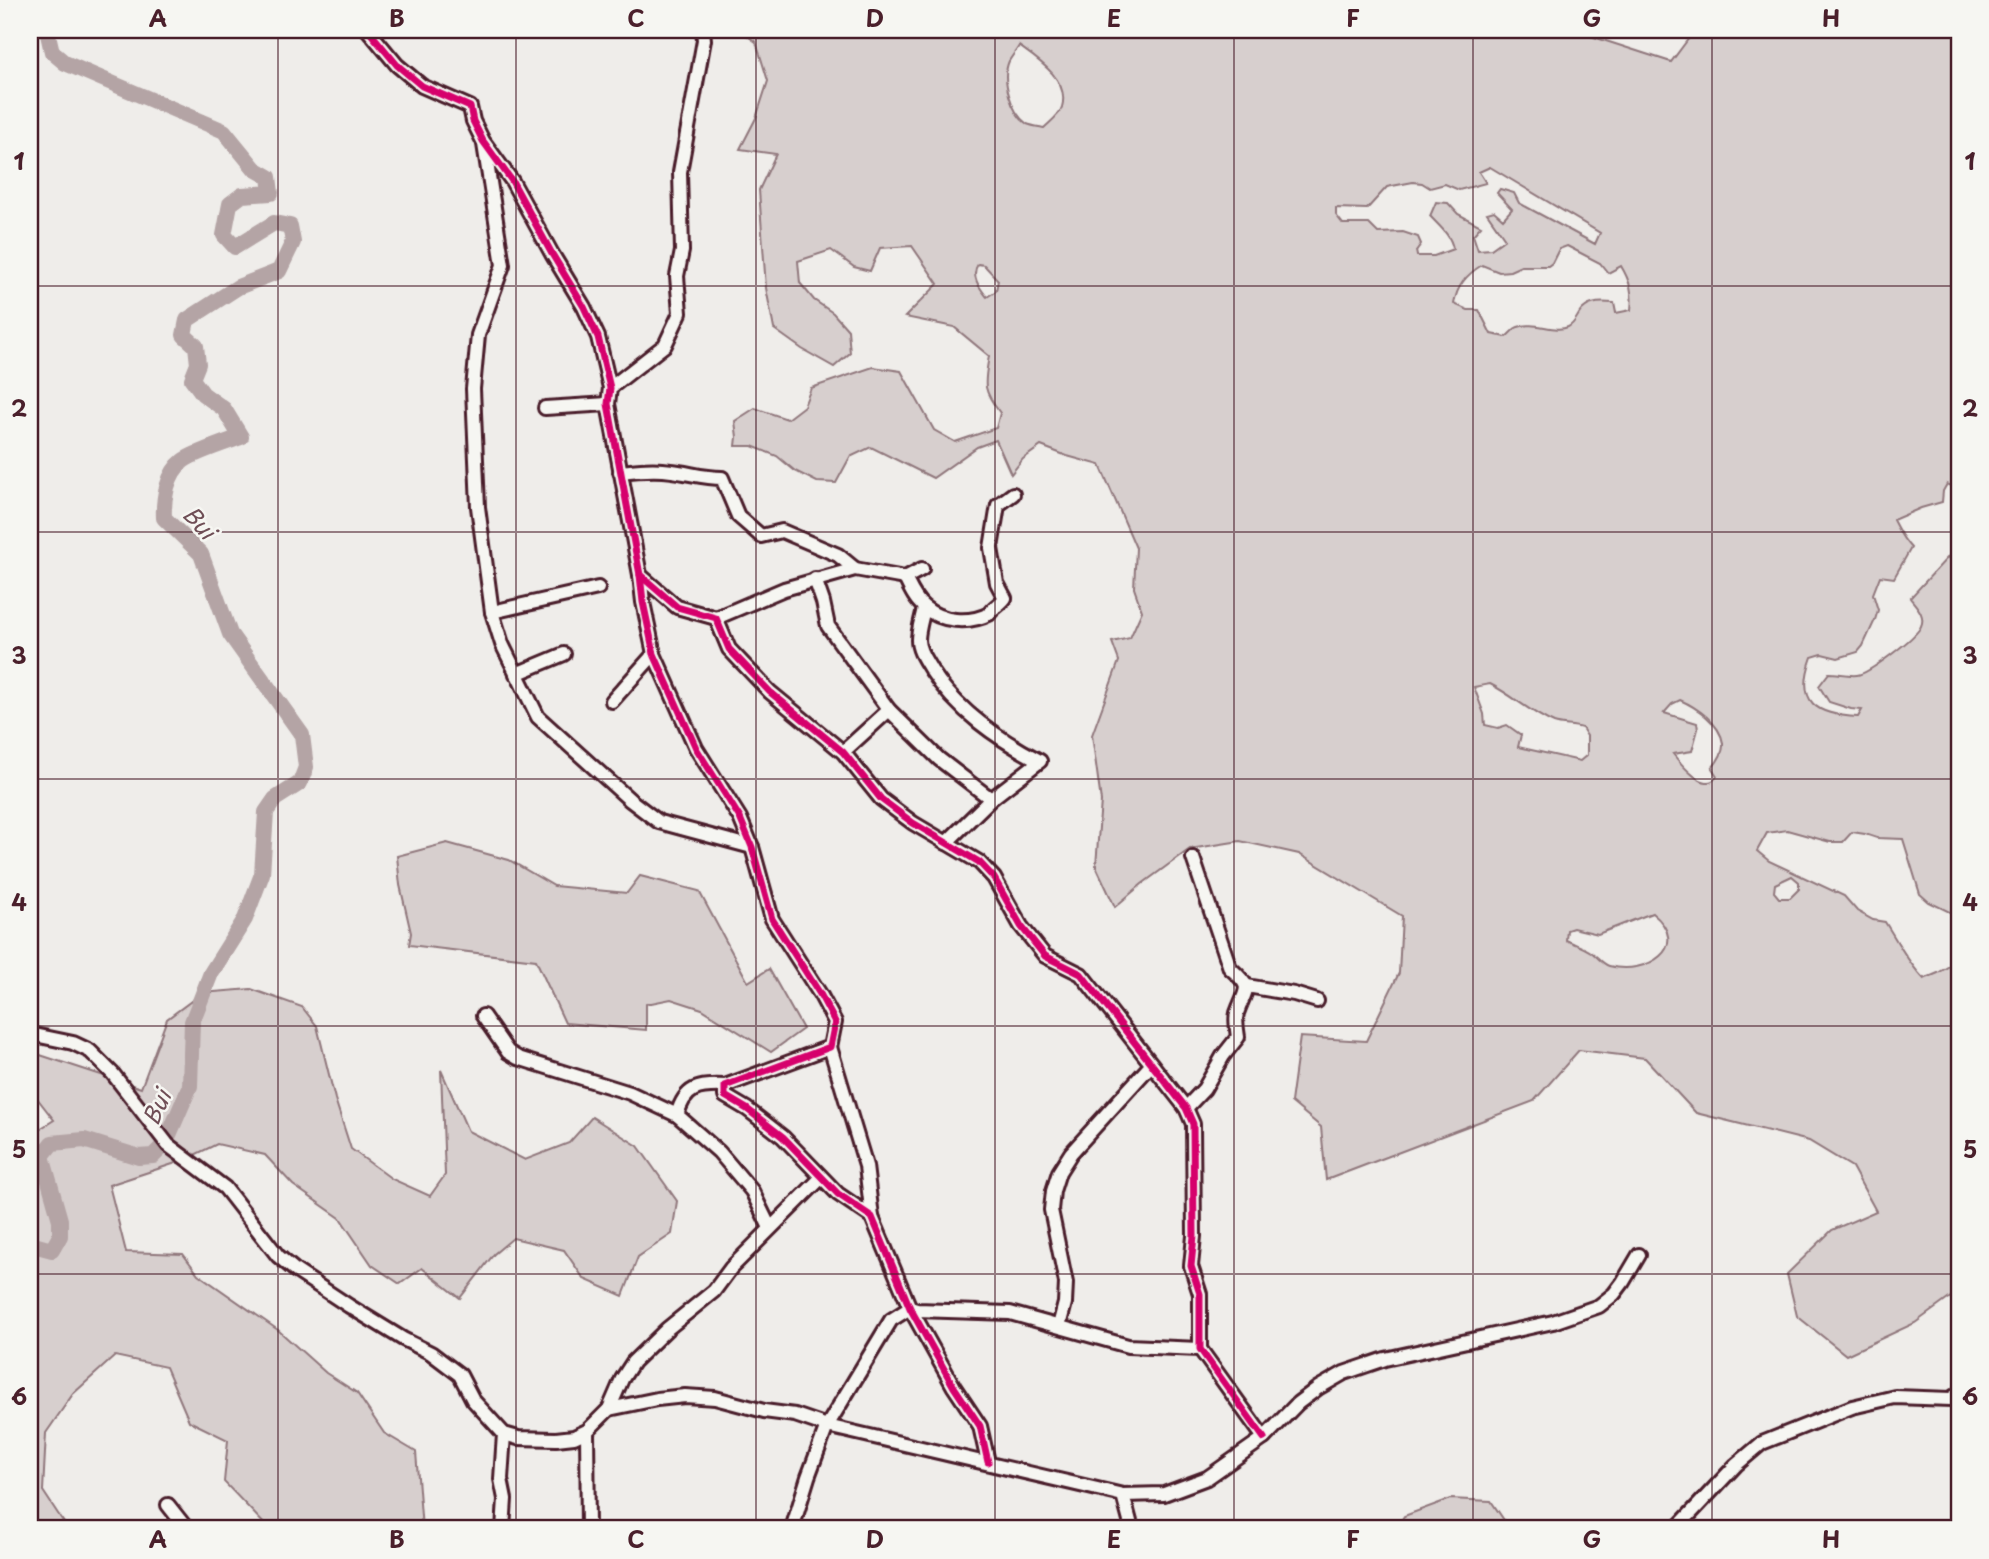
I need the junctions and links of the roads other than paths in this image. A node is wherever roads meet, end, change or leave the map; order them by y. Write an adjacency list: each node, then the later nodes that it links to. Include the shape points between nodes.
1 (368, 30): 3 (street, via 422,86 470,107)
2 (703, 30): 4 (street, via 680,172 680,313 665,345)
3 (483, 141): 4 (street, via 512,181 584,307 598,337); 16 (street, via 503,265 478,335 473,389 478,507)
4 (610, 388): 5 (street)
5 (608, 404): 6 (street); 7 (street)
6 (545, 408)
7 (620, 472): 9 (street, via 671,471 722,478 738,516 761,536 782,531 838,555); 11 (street)
8 (1013, 494): 15 (street, via 998,505 991,548 997,583 1005,597 1000,605 985,616 962,621)
9 (855, 569): 12 (street); 13 (street)
10 (922, 569): 12 (street)
11 (640, 575): 17 (street, via 677,607); 18 (street)
12 (905, 578): 15 (street)
13 (815, 579): 17 (street); 22 (street, via 828,626)
14 (598, 588): 16 (street)
15 (924, 608): 24 (street, via 918,642 939,683 972,718 1040,761)
16 (492, 612): 20 (street)
17 (716, 618): 23 (street, via 729,649 769,692)
18 (654, 653): 21 (street); 26 (street, via 696,748 740,818)
19 (564, 654): 20 (street)
20 (516, 674): 26 (street, via 538,717 629,800 659,821)
21 (612, 701)
22 (889, 710): 23 (street); 24 (street, via 939,760)
23 (843, 752): 25 (street, via 881,799)
24 (991, 799): 25 (street)
25 (946, 843): 33 (street, via 979,862 1045,956 1081,974)
26 (752, 847): 32 (street, via 772,919 835,1021)
27 (1193, 858): 28 (street, via 1230,968)
28 (1247, 986): 29 (street); 35 (street, via 1236,1016 1238,1037)
29 (1317, 1001)
30 (483, 1016): 36 (street, via 508,1052 518,1058 630,1093)
31 (30, 1034): 48 (street, via 90,1051 168,1145 225,1188 278,1256 431,1353 460,1376 473,1400)
32 (830, 1047): 34 (street); 38 (street, via 866,1166)
33 (1151, 1065): 35 (street); 42 (street, via 1059,1172 1051,1210 1066,1283)
34 (725, 1086): 36 (street, via 694,1089 682,1099); 37 (street, via 725,1096 783,1137)
35 (1186, 1108): 43 (street, via 1193,1124 1191,1266 1200,1294)
36 (677, 1115): 39 (street, via 752,1191)
37 (821, 1178): 38 (street); 39 (street)
38 (872, 1217): 41 (street)
39 (770, 1228): 45 (street, via 714,1291 633,1362)
40 (1639, 1255): 49 (street, via 1614,1294 1599,1306 1553,1322 1385,1359 1344,1373 1298,1403)
41 (910, 1308): 42 (street, via 1010,1313); 46 (street, via 891,1320); 50 (street, via 980,1426)
42 (1059, 1326): 43 (street, via 1128,1346)
43 (1200, 1349): 49 (street)
44 (1959, 1393): 58 (street, via 1951,1399 1895,1397 1852,1407 1762,1443)
45 (609, 1409): 46 (street, via 685,1396 715,1398); 47 (street)
46 (827, 1426): 50 (street); 56 (street)
47 (587, 1431): 48 (street, via 556,1439); 55 (street)
48 (504, 1434): 54 (street)
49 (1264, 1438): 51 (street, via 1207,1478 1164,1494)
50 (989, 1462): 51 (street)
51 (1123, 1495): 57 (street)
52 (168, 1505): 53 (street)
53 (187, 1529)
54 (503, 1529)
55 (588, 1529)
56 (792, 1529)
57 (1132, 1529)
58 (1676, 1529)

